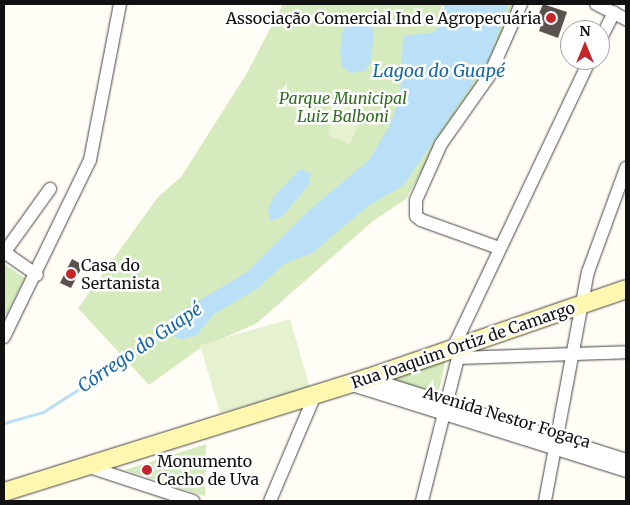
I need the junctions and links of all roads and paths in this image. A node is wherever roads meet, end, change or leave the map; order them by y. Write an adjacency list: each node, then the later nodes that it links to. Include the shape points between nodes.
1 (120, 4): 12 (street, via 90,160)
2 (521, 4): 10 (street, via 489,76 441,144 416,200 416,216 421,220)
3 (596, 4): 4 (street)
4 (614, 12): 5 (street); 6 (street)
5 (626, 19)
6 (610, 20)
7 (585, 70): 10 (street)
8 (626, 168): 14 (street, via 596,246)
9 (50, 189): 11 (street)
10 (499, 248): 16 (street)
11 (4, 252): 12 (street)
12 (37, 275): 15 (street)
13 (626, 289): 14 (main road, Rua Joaquim Ortiz de Camargo)
14 (582, 304): 16 (main road, Rua Joaquim Ortiz de Camargo); 18 (street)
15 (4, 337)
16 (456, 352): 18 (street); 19 (main road, Rua Joaquim Ortiz de Camargo); 22 (street)
17 (626, 352): 18 (street)
18 (576, 354): 23 (street)
19 (368, 378): 20 (main road, Rua Joaquim Ortiz de Camargo); 22 (street, Avenida Nestor Fogaça)
20 (349, 384): 21 (main road, Rua Joaquim Ortiz de Camargo); 22 (street, Avenida Nestor Fogaça)
21 (307, 397): 25 (main road, Rua Joaquim Ortiz de Camargo); 26 (main road, Rua Joaquim Ortiz de Camargo, via 267,422); 30 (street)
22 (446, 410): 23 (street, Avenida Nestor Fogaça); 31 (street)
23 (557, 444): 24 (street, Avenida Nestor Fogaça); 32 (street)
24 (623, 465)
25 (86, 466): 26 (street); 27 (main road, Rua Joaquim Ortiz de Camargo)
26 (105, 472): 28 (main road, Rua Joaquim Ortiz de Camargo); 29 (street)
27 (4, 492)
28 (11, 501)
29 (193, 501)
30 (270, 501)
31 (422, 501)
32 (545, 501)

